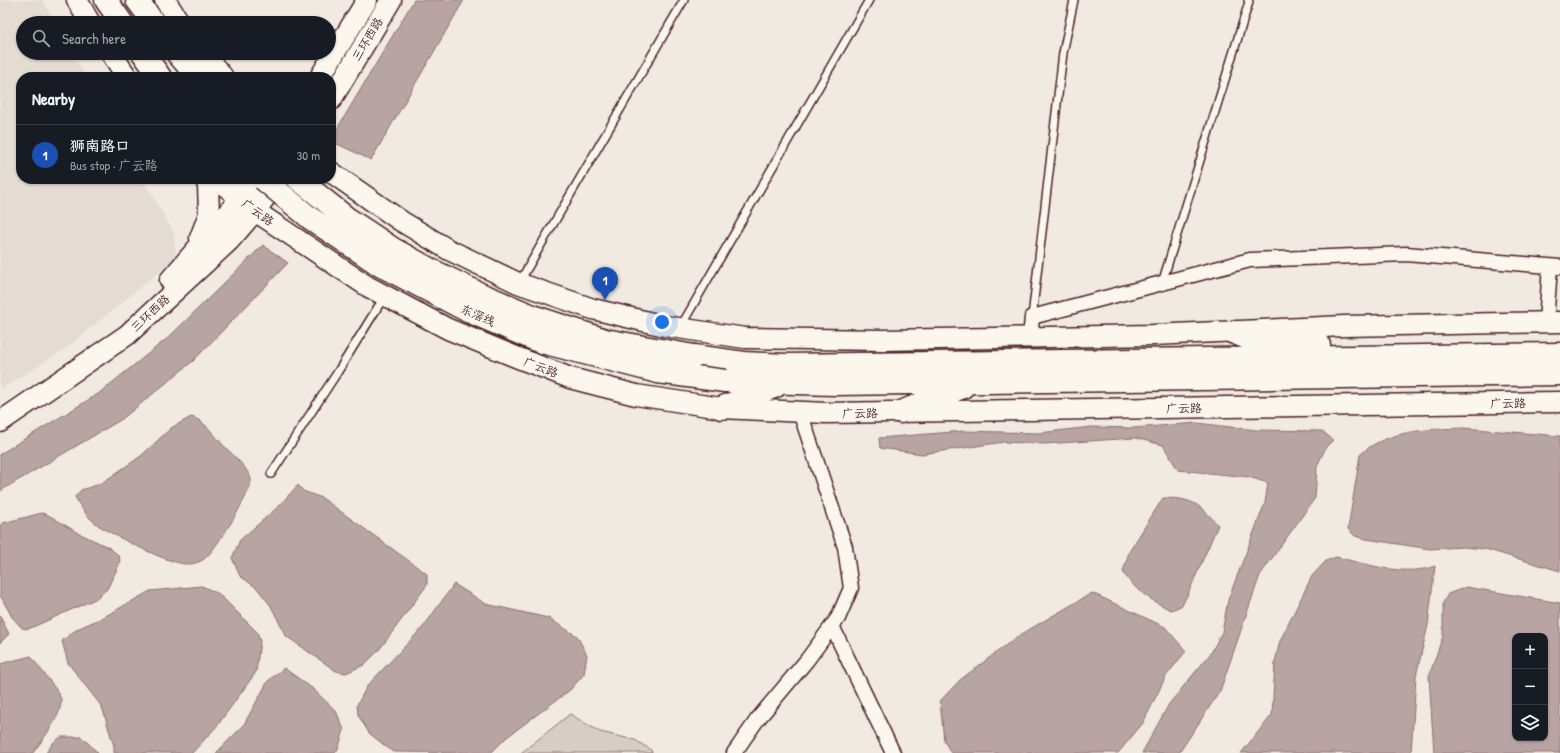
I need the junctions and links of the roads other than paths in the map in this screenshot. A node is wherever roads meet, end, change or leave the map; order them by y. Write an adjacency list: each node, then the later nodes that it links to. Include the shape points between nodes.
1 (76, 0): 11 (main road)
2 (106, 0): 12 (main road)
3 (137, 0): 13 (main road)
4 (165, 0): 14 (main road)
5 (367, 0): 15 (main road, 三环西路)
6 (390, 0): 26 (main road, 三环西路)
7 (684, 0): 38 (lane)
8 (869, 0): 44 (lane)
9 (1074, 0): 42 (lane, via 1063,53)
10 (1248, 0): 39 (lane)
11 (86, 16)
12 (117, 16)
13 (149, 16)
14 (175, 16)
15 (336, 50)
16 (116, 60): 21 (main road)
17 (148, 60): 22 (main road)
18 (183, 60): 23 (main road)
19 (210, 60): 24 (main road)
20 (330, 60): 25 (main road, 三环西路)
21 (124, 72)
22 (156, 72)
23 (194, 72)
24 (219, 72)
25 (322, 72)
26 (336, 92)
27 (336, 176): 36 (main road, via 401,221)
28 (207, 184): 35 (main road, via 209,214)
29 (223, 184): 34 (main road, 广云路)
30 (253, 184): 34 (main road, 三环西路)
31 (269, 184): 51 (main road, 东滘线, bridge, via 310,218 380,265 468,311 538,341 658,372 725,382)
32 (273, 184): 34 (main road, 三环西路)
33 (304, 184): 48 (main road, bridge, via 348,219 393,249 480,294 605,340 694,356 744,363 786,365)
34 (248, 205): 35 (main road, 三环西路); 40 (main road, 广云路, via 367,286); 57 (main road, 三环西路, via 228,241 127,334)
35 (195, 250): 56 (main road, 三环西路, via 152,300 122,328)
36 (449, 250): 38 (main road); 41 (main road, via 420,259 412,267 406,280 406,292)
37 (1555, 267): 39 (street, via 1406,254 1250,260); 43 (street)
38 (518, 283): 44 (main road, via 593,309)
39 (1162, 283): 42 (street)
40 (385, 295): 41 (main road, 广云路); 58 (lane)
41 (414, 310): 53 (main road, 广云路, via 448,328 570,378 636,395)
42 (1032, 317): 46 (street)
43 (1553, 322): 45 (main road, via 1344,326)
44 (679, 328): 46 (main road, via 746,338)
45 (1232, 332): 46 (main road); 48 (main road, via 1250,339 1317,345)
46 (1030, 338)
47 (1560, 354): 48 (main road)
48 (1357, 357)
49 (1560, 374): 50 (main road)
50 (974, 382): 51 (main road); 55 (main road)
51 (784, 383): 53 (main road)
52 (1560, 402): 55 (main road, 广云路)
53 (721, 408): 54 (main road, 广云路)
54 (800, 412): 55 (main road, 广云路); 59 (street, via 845,548 851,588)
55 (901, 412)
56 (0, 413)
57 (0, 422)
58 (271, 474)
59 (832, 626): 60 (street); 61 (street)
60 (734, 753)
61 (893, 753)

